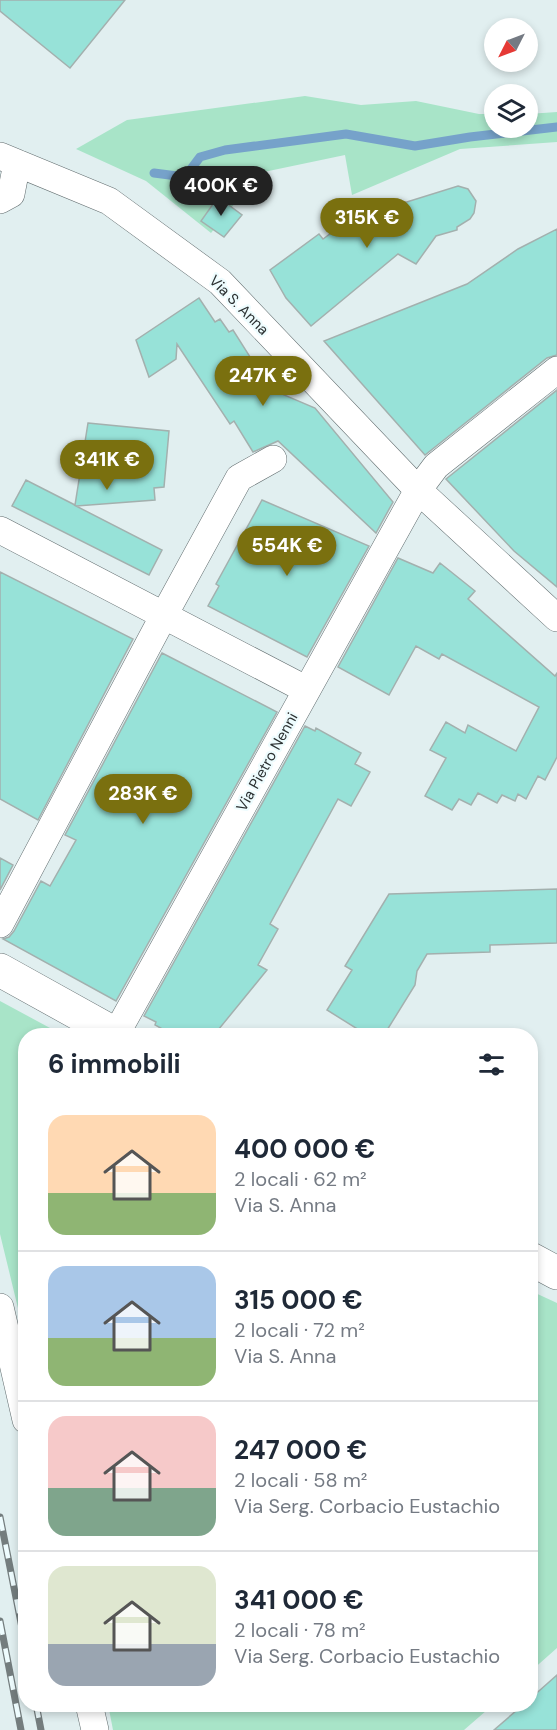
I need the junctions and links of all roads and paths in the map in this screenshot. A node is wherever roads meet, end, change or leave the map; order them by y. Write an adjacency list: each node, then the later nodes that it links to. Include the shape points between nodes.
1 (8, 160): 2 (street, via 11,194); 5 (street, Via S. Anna, via 109,201 220,282)
2 (0, 200)
3 (557, 370): 5 (street, Via Pietro Nenni, via 436,466)
4 (273, 459): 7 (street, via 239,478)
5 (418, 490): 8 (street, Via S. Anna); 9 (street, Via Pietro Nenni)
6 (0, 530): 7 (street)
7 (163, 617): 9 (street); 10 (street)
8 (557, 618)
9 (307, 690): 13 (street, Via Pietro Nenni)
10 (0, 924)
11 (0, 970): 12 (street)
12 (104, 1028)
13 (121, 1028)
14 (538, 1263): 15 (street)
15 (557, 1273)
16 (0, 1307): 17 (street)
17 (18, 1385)
18 (91, 1712): 19 (street)
19 (95, 1730)

